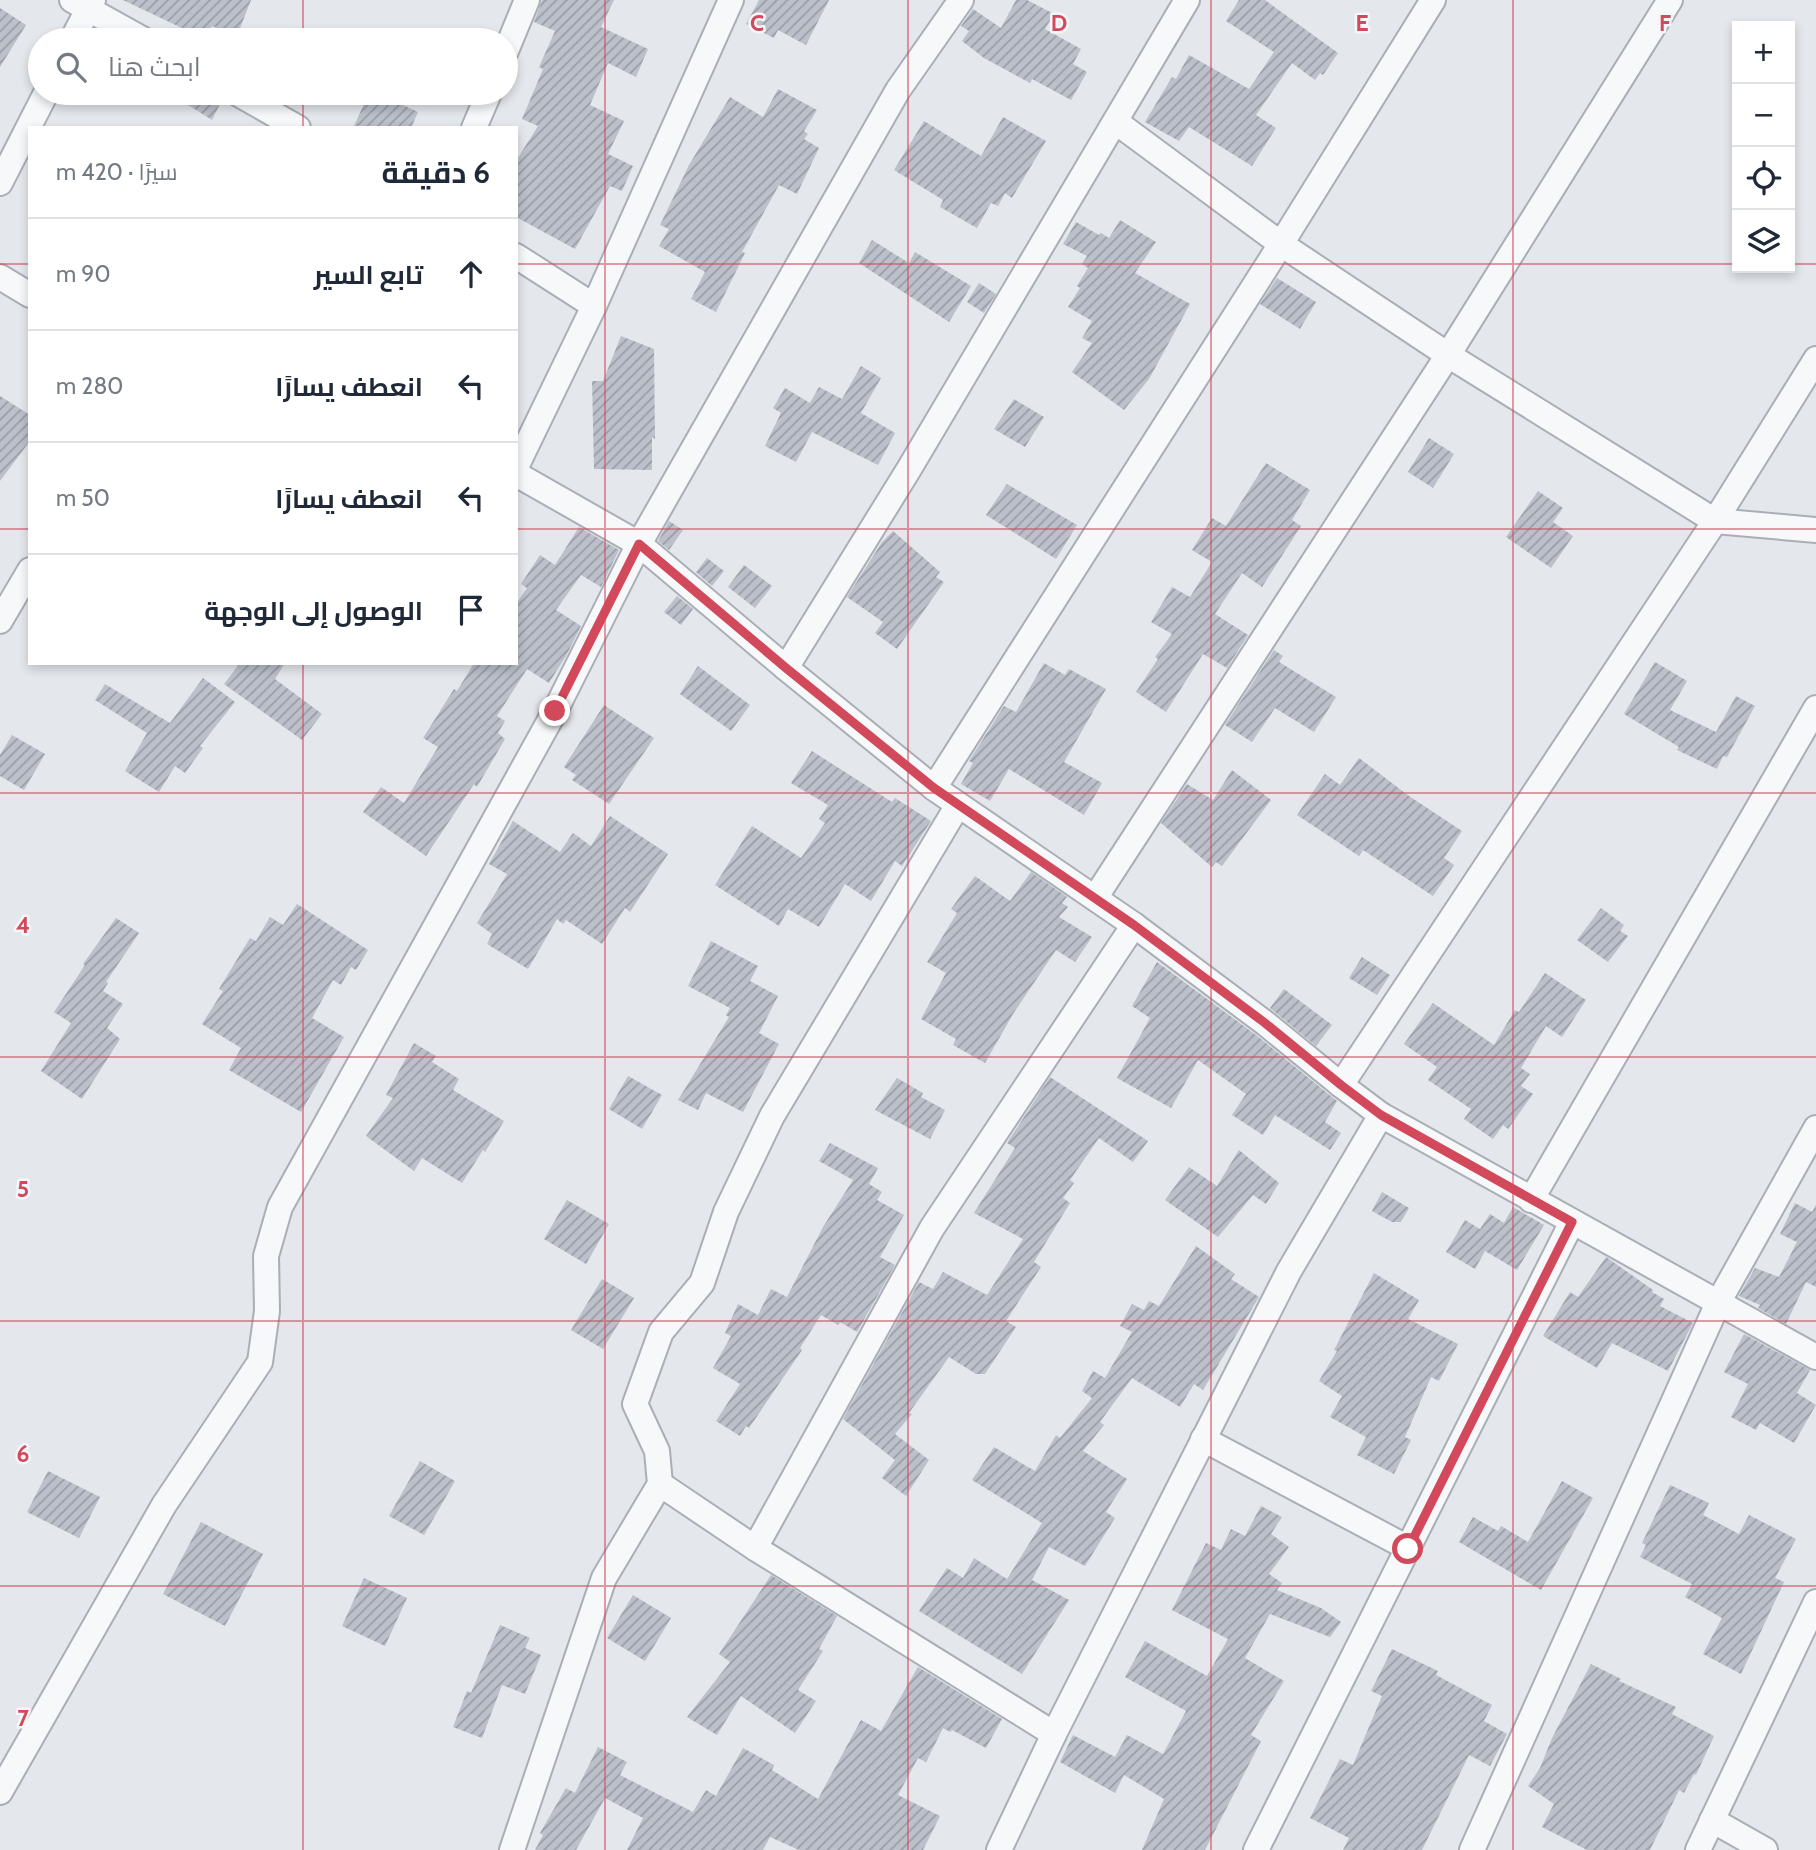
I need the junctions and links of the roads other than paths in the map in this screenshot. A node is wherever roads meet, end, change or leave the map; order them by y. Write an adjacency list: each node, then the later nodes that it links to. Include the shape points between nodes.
1 (527, 0): 10 (street)
2 (731, 0): 24 (street)
3 (961, 0): 31 (street, via 898,90)
4 (1187, 0): 14 (street)
5 (1433, 0): 20 (street)
6 (1670, 0): 25 (street)
7 (84, 3): 8 (street); 9 (street)
8 (76, 28)
9 (125, 28)
10 (515, 28)
11 (40, 105): 15 (street)
12 (258, 105): 16 (street)
13 (484, 105): 17 (street)
14 (1116, 122): 20 (street); 34 (street)
15 (29, 126)
16 (295, 126)
17 (475, 126)
18 (28, 128): 19 (street)
19 (0, 183)
20 (1281, 244): 25 (street); 36 (street)
21 (518, 257): 24 (street)
22 (0, 277): 23 (street)
23 (28, 294)
24 (594, 306): 27 (street)
25 (1448, 355): 29 (street); 38 (street)
26 (1816, 359): 29 (street)
27 (518, 463)
28 (518, 475): 31 (street)
29 (1715, 522): 30 (street); 40 (street)
30 (1816, 530)
31 (639, 544): 34 (street); 53 (street, via 555,711 280,1207 266,1255 267,1311 260,1362 164,1505)
32 (28, 573): 33 (street)
33 (0, 621)
34 (786, 668): 36 (street)
35 (1816, 708): 43 (street)
36 (934, 788): 37 (street)
37 (958, 804): 38 (street); 48 (street, via 772,1116 726,1212 702,1283 661,1332 635,1404 657,1451)
38 (1095, 898): 39 (street)
39 (1134, 925): 40 (street); 49 (street, via 932,1228)
40 (1341, 1085): 41 (street)
41 (1381, 1115): 43 (street); 47 (street, via 1289,1271)
42 (1816, 1128): 45 (street)
43 (1531, 1200): 44 (street)
44 (1572, 1222): 45 (street); 50 (street)
45 (1718, 1303): 46 (street); 58 (street)
46 (1816, 1356)
47 (1203, 1439): 50 (street); 52 (street)
48 (660, 1484): 49 (street); 55 (street, via 604,1578)
49 (755, 1548): 52 (street)
50 (1408, 1549): 57 (street)
51 (1816, 1602): 54 (street)
52 (1054, 1734): 56 (street)
53 (0, 1792)
54 (1712, 1820): 59 (street); 60 (street)
55 (512, 1850)
56 (999, 1850)
57 (1256, 1850)
58 (1472, 1850)
59 (1698, 1850)
60 (1765, 1850)

